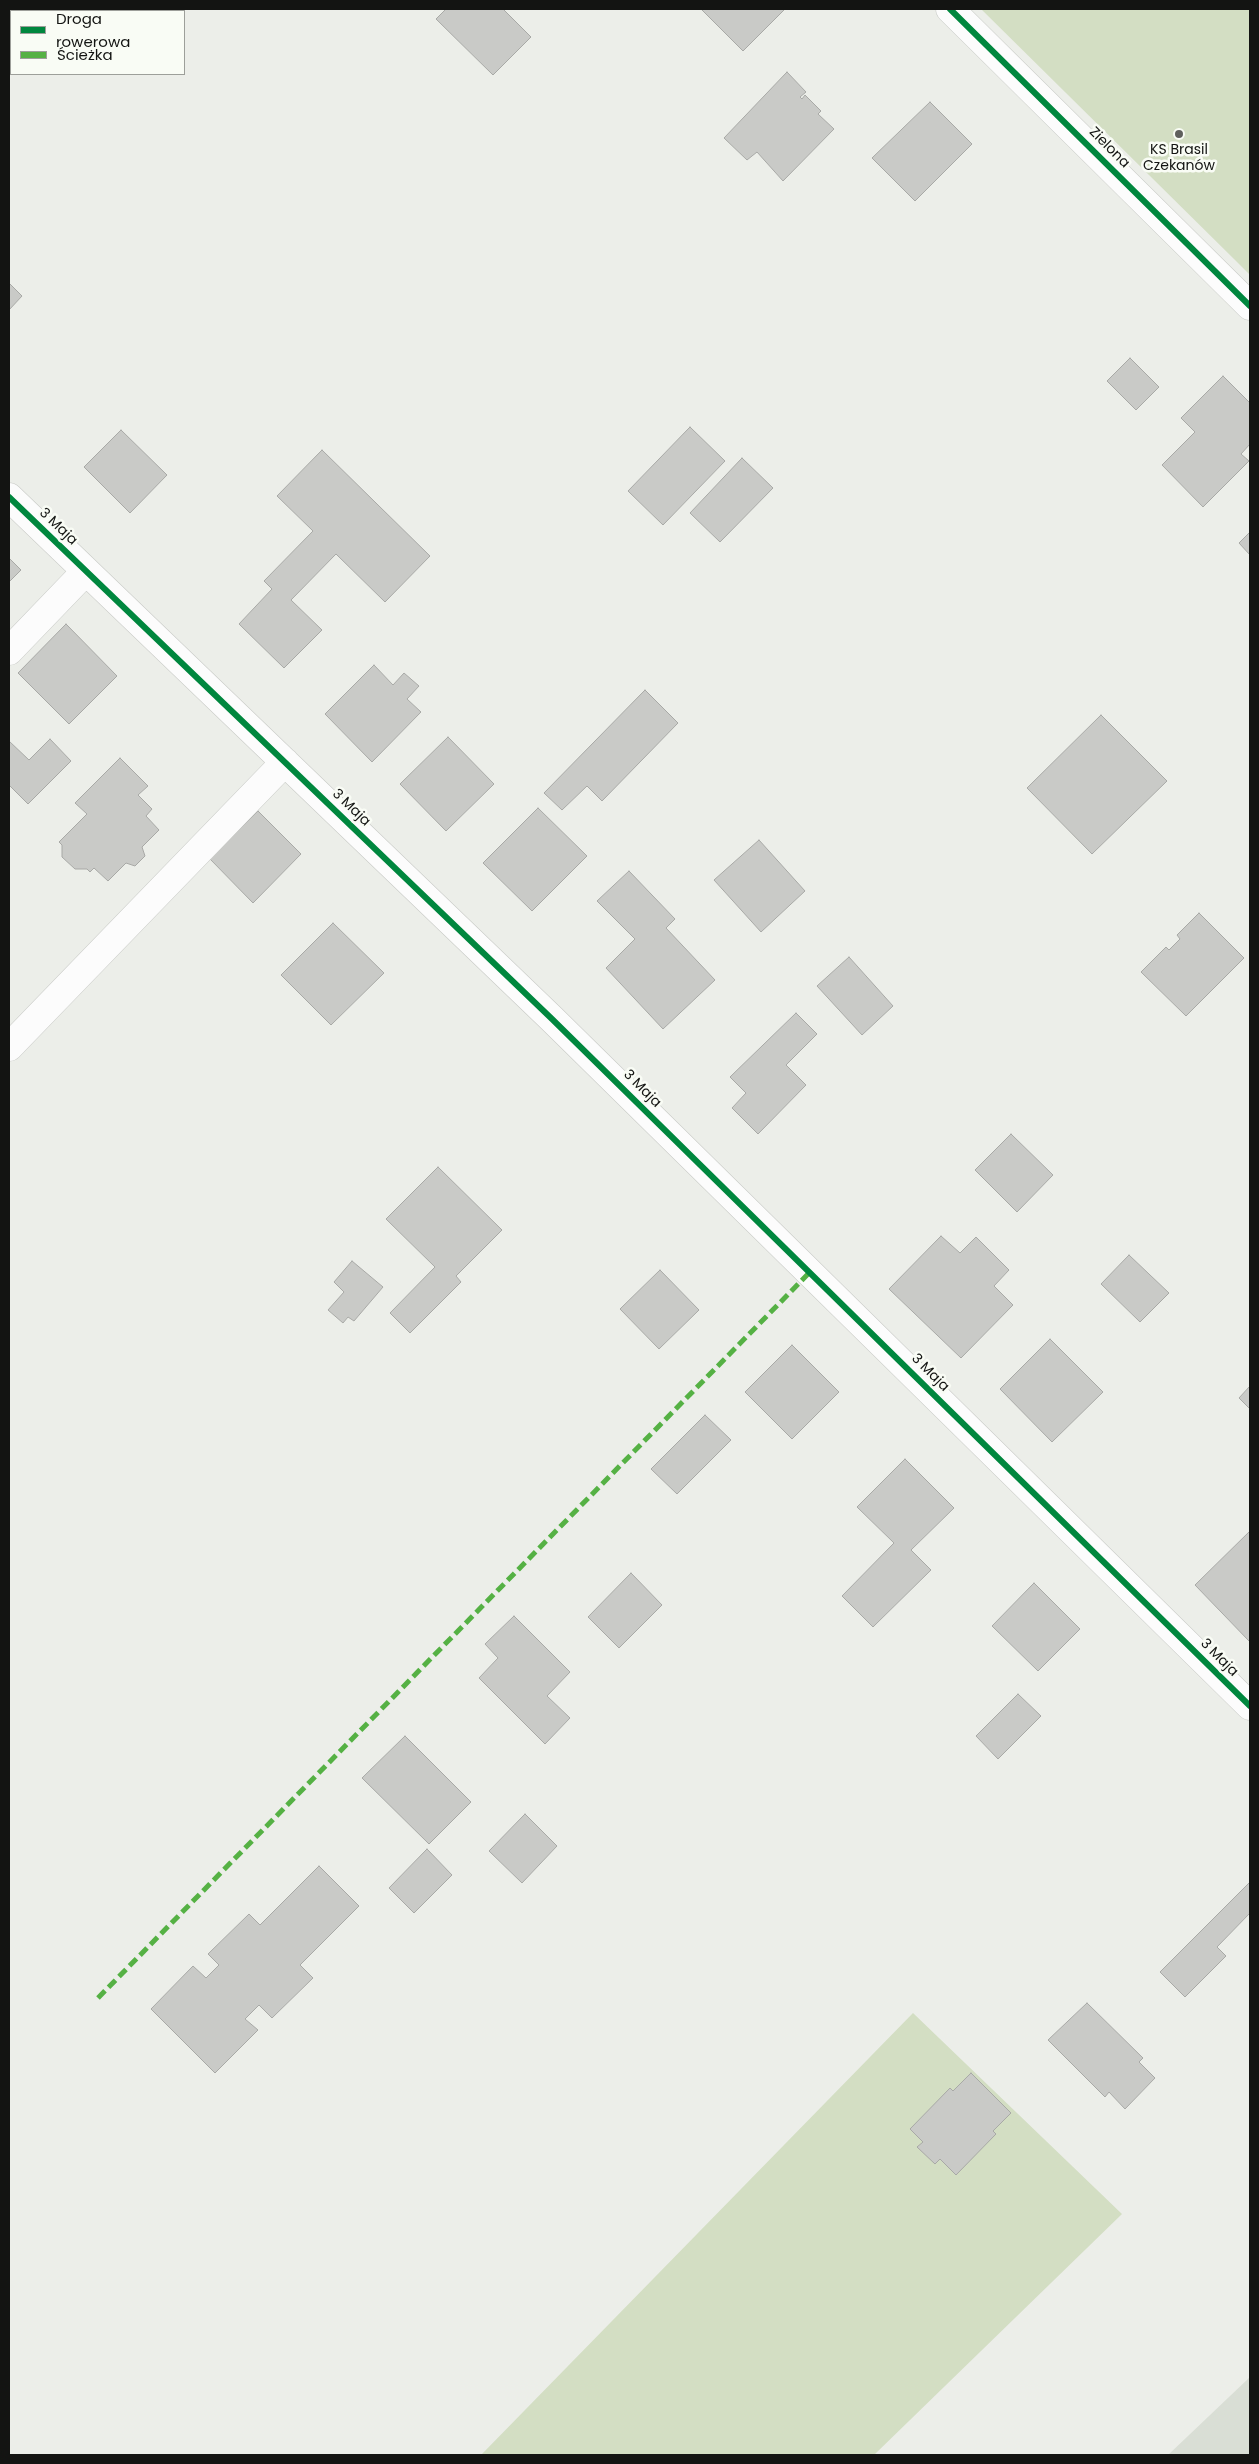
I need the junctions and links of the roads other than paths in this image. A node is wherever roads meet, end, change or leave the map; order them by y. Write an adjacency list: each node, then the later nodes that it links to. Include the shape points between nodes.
1 (950, 9): 2 (street, Zielona)
2 (1250, 306)
3 (9, 498): 4 (street, 3 Maja)
4 (86, 572): 5 (street); 6 (street, 3 Maja)
5 (9, 651)
6 (285, 762): 7 (street); 8 (street, 3 Maja, via 552,1018)
7 (9, 1047)
8 (1250, 1706)

